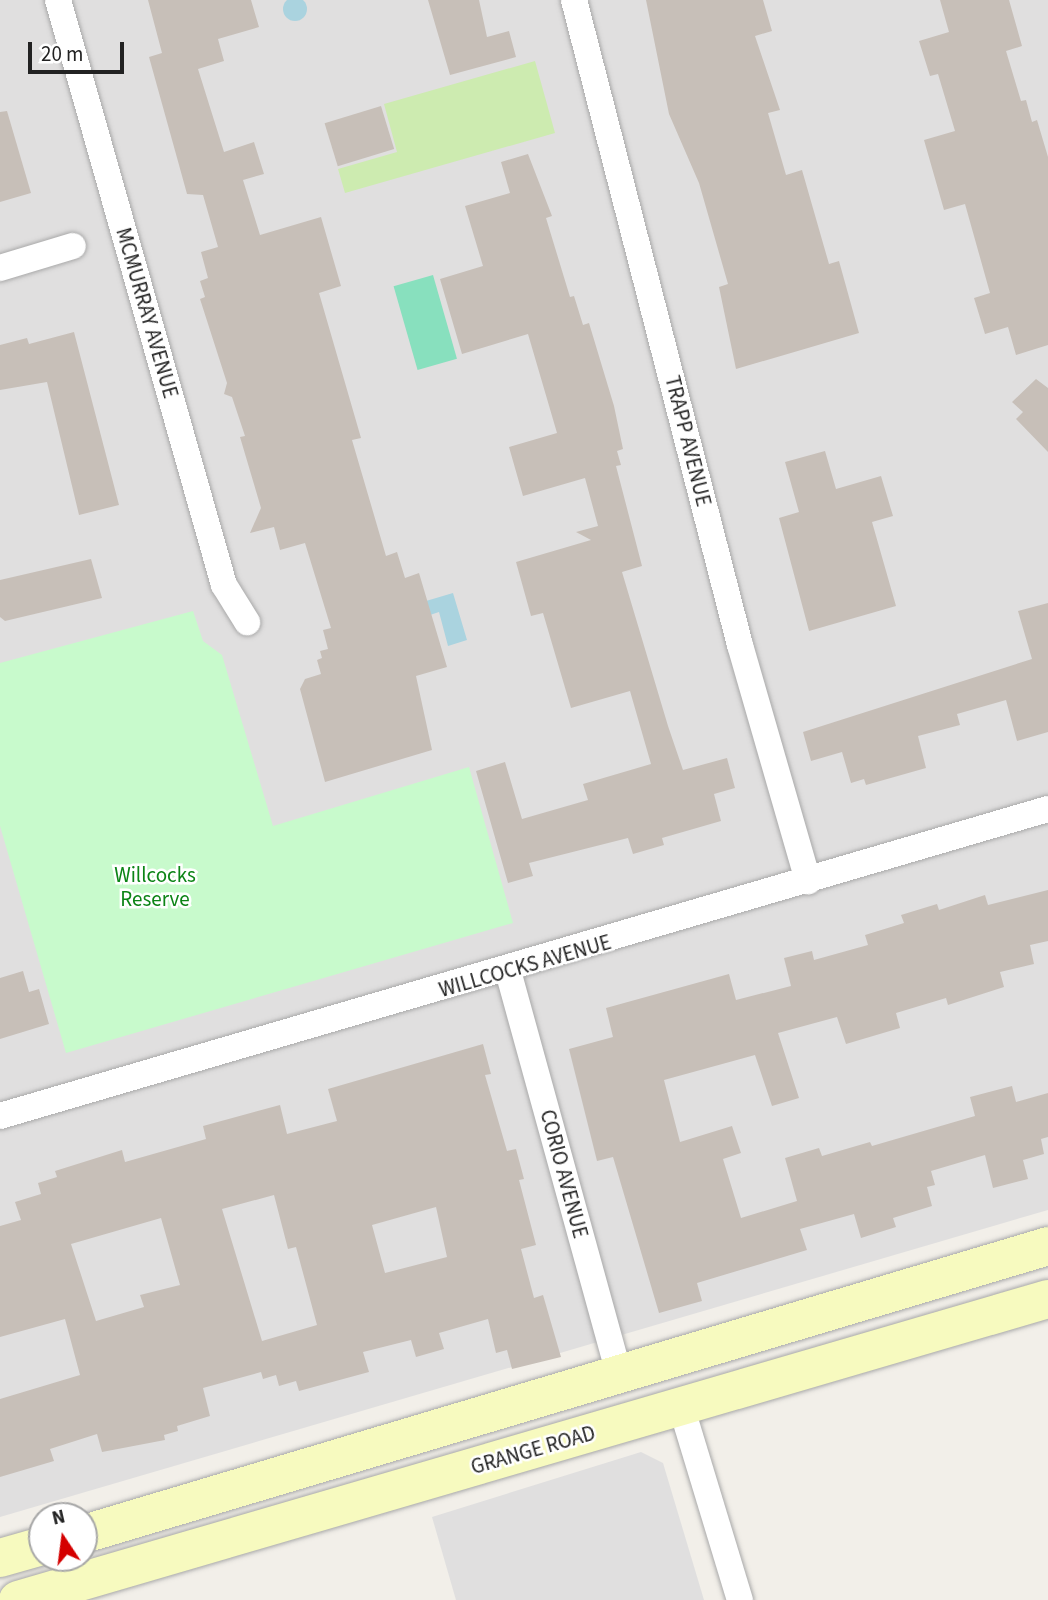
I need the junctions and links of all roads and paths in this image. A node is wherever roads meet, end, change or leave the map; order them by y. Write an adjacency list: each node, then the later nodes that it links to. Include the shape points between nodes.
1 (58, 0): 5 (street, MCMURRAY AVENUE, via 223,585)
2 (574, 0): 7 (street, TRAPP AVENUE, via 740,645)
3 (73, 246): 4 (street)
4 (0, 268)
5 (247, 622)
6 (1048, 809): 7 (street, WILLCOCKS AVENUE)
7 (808, 881): 8 (street, WILLCOCKS AVENUE)
8 (508, 971): 9 (street, WILLCOCKS AVENUE); 12 (street, CORIO AVENUE)
9 (0, 1116)
10 (1048, 1245): 12 (main road)
11 (1048, 1298): 13 (main road, GRANGE ROAD)
12 (620, 1377): 13 (main road); 14 (main road)
13 (681, 1406): 17 (main road, GRANGE ROAD); 18 (street)
14 (98, 1530)
15 (28, 1550): 16 (main road)
16 (0, 1558)
17 (18, 1600)
18 (740, 1600)

